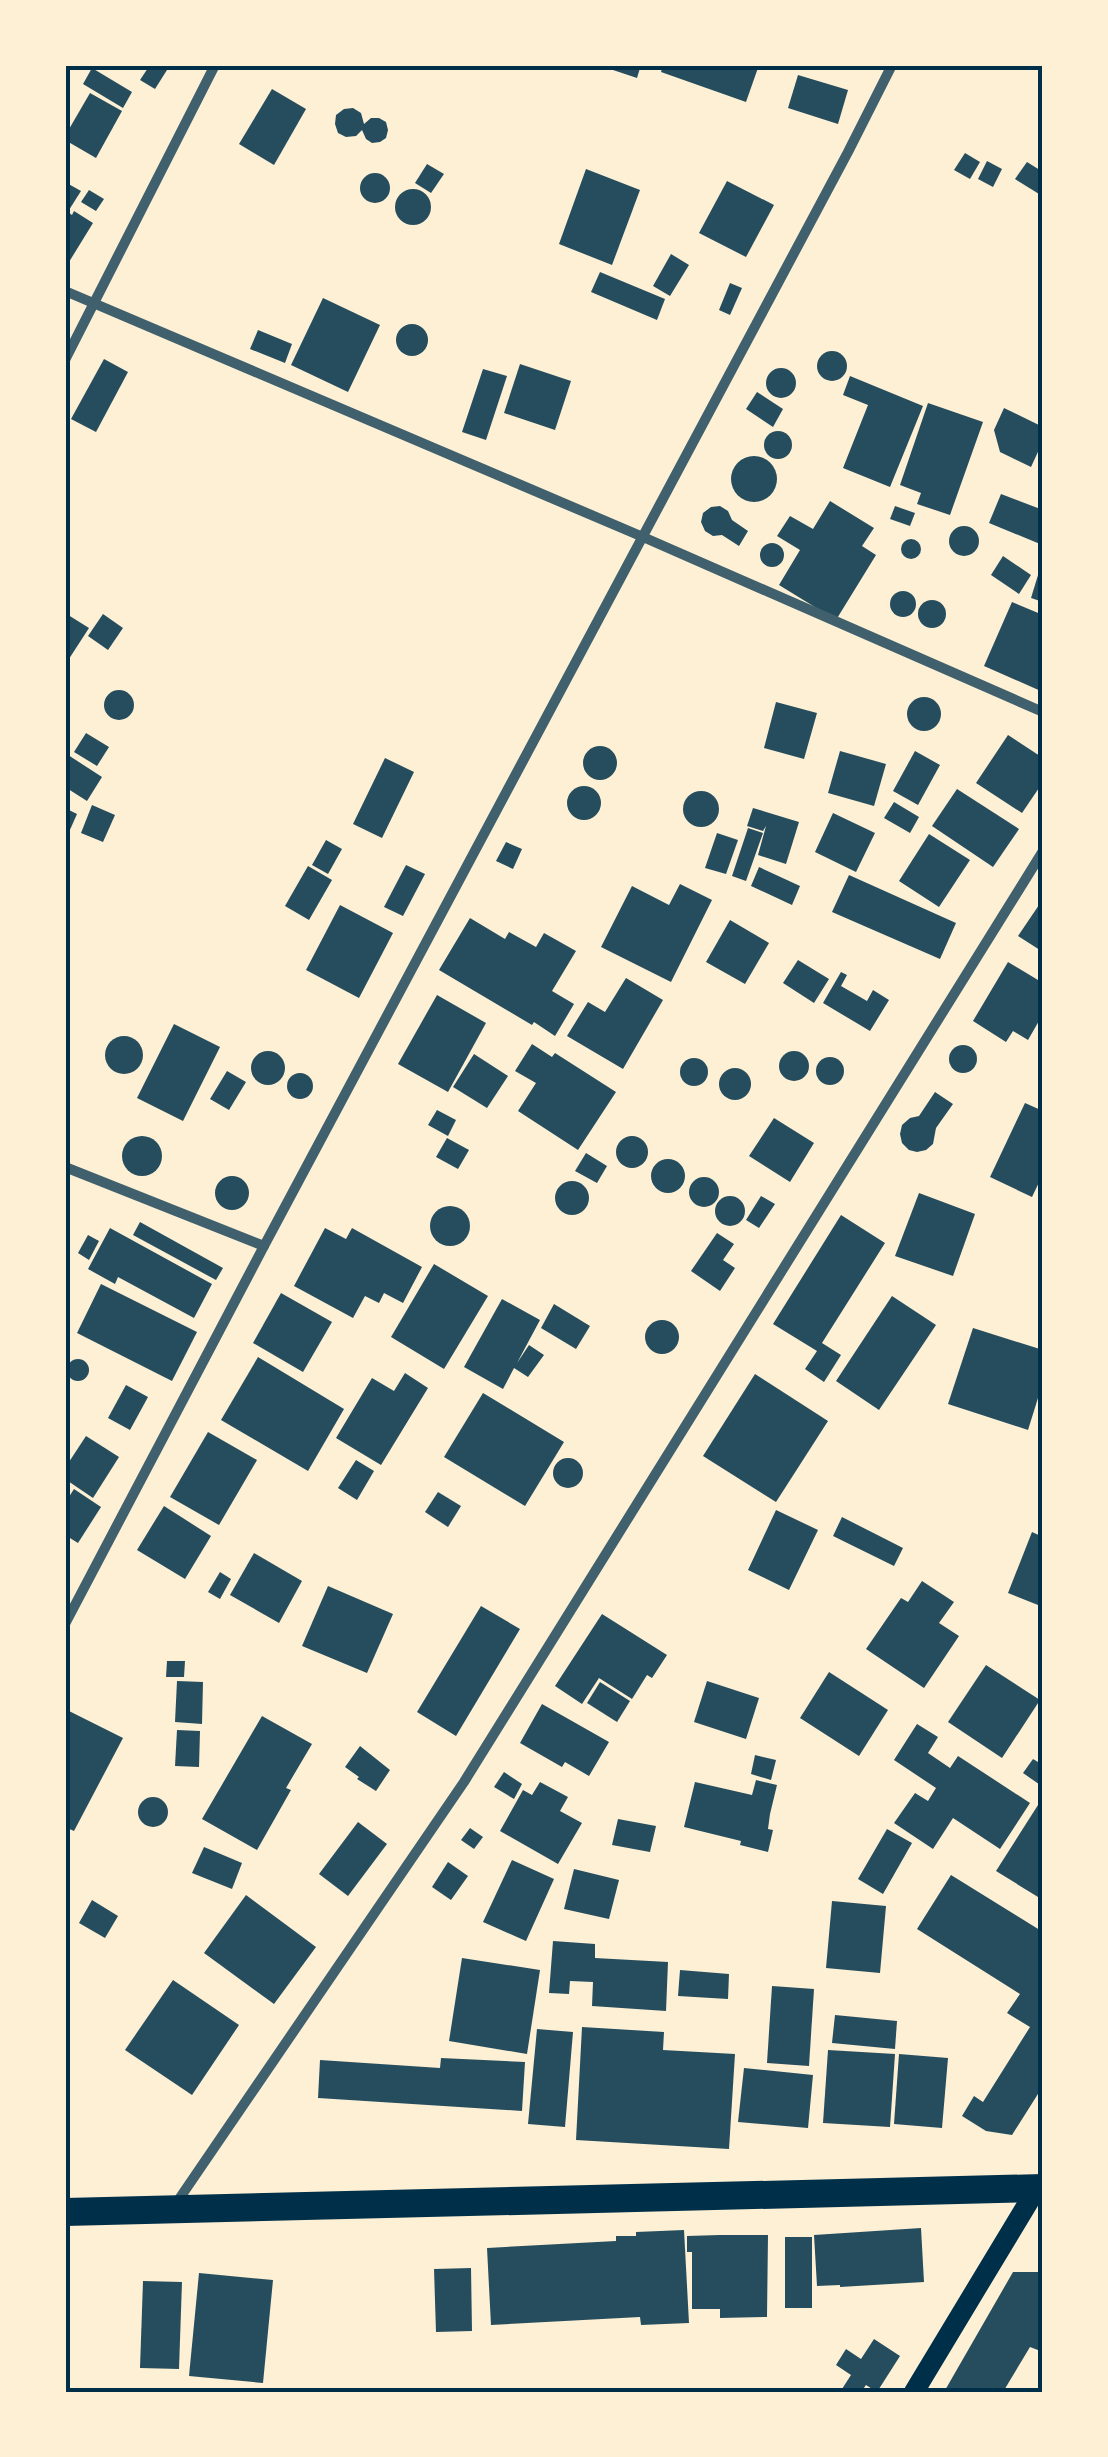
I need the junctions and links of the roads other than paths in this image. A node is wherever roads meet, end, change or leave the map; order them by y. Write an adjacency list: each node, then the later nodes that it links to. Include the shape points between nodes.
1 (215, 65): 4 (street)
2 (892, 65): 6 (street)
3 (65, 291): 4 (street)
4 (92, 304): 5 (street); 6 (street)
5 (65, 360)
6 (642, 537): 7 (street); 10 (street)
7 (1043, 712)
8 (1043, 851): 13 (street, via 464,1782)
9 (65, 1167): 10 (street)
10 (264, 1246): 11 (street)
11 (65, 1624)
12 (1041, 2184): 13 (highway); 15 (main road)
13 (171, 2210): 14 (highway)
14 (65, 2212)
15 (914, 2392)

